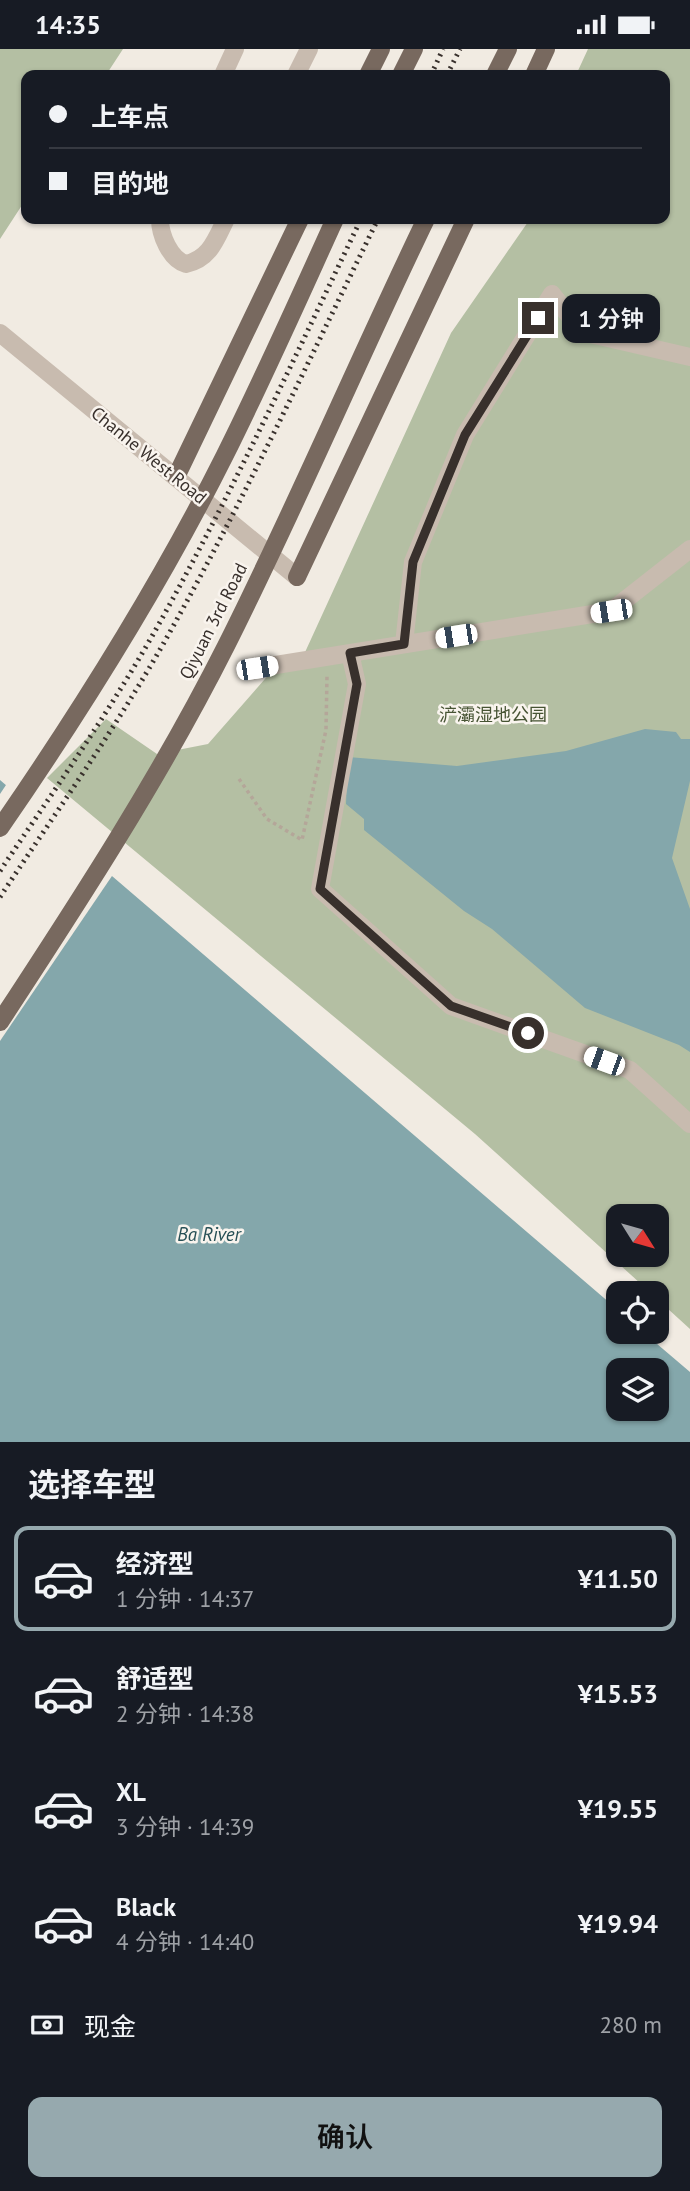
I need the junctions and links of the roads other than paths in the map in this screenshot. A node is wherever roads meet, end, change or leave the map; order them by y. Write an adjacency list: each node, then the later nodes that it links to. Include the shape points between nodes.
1 (235, 49): 7 (street)
2 (309, 49): 8 (street)
3 (381, 49): 9 (main road)
4 (414, 49): 10 (main road)
5 (508, 49): 11 (main road)
6 (546, 49): 12 (main road)
7 (225, 70)
8 (298, 70)
9 (370, 70)
10 (404, 70)
11 (498, 70)
12 (536, 70)
13 (160, 224): 14 (street, via 174,258 186,264 208,254)
14 (223, 224)
15 (298, 224): 21 (main road)
16 (333, 224): 27 (main road, bridge, via 225,456 175,550 82,706)
17 (424, 224): 28 (main road, Qiyuan 3rd Road, bridge, via 213,671 119,837)
18 (464, 224): 23 (main road)
19 (0, 333): 21 (street, Chanhe West Road)
20 (690, 358): 24 (street, via 582,332 552,294 465,435 413,562)
21 (176, 477): 23 (street, Chanhe West Road)
22 (690, 549): 24 (street, via 611,611)
23 (297, 577)
24 (404, 644): 25 (street)
25 (350, 653): 26 (street); 29 (street, via 357,684 320,889 451,1006 630,1070)
26 (257, 668)
27 (0, 828)
28 (0, 1022)
29 (690, 1124)

